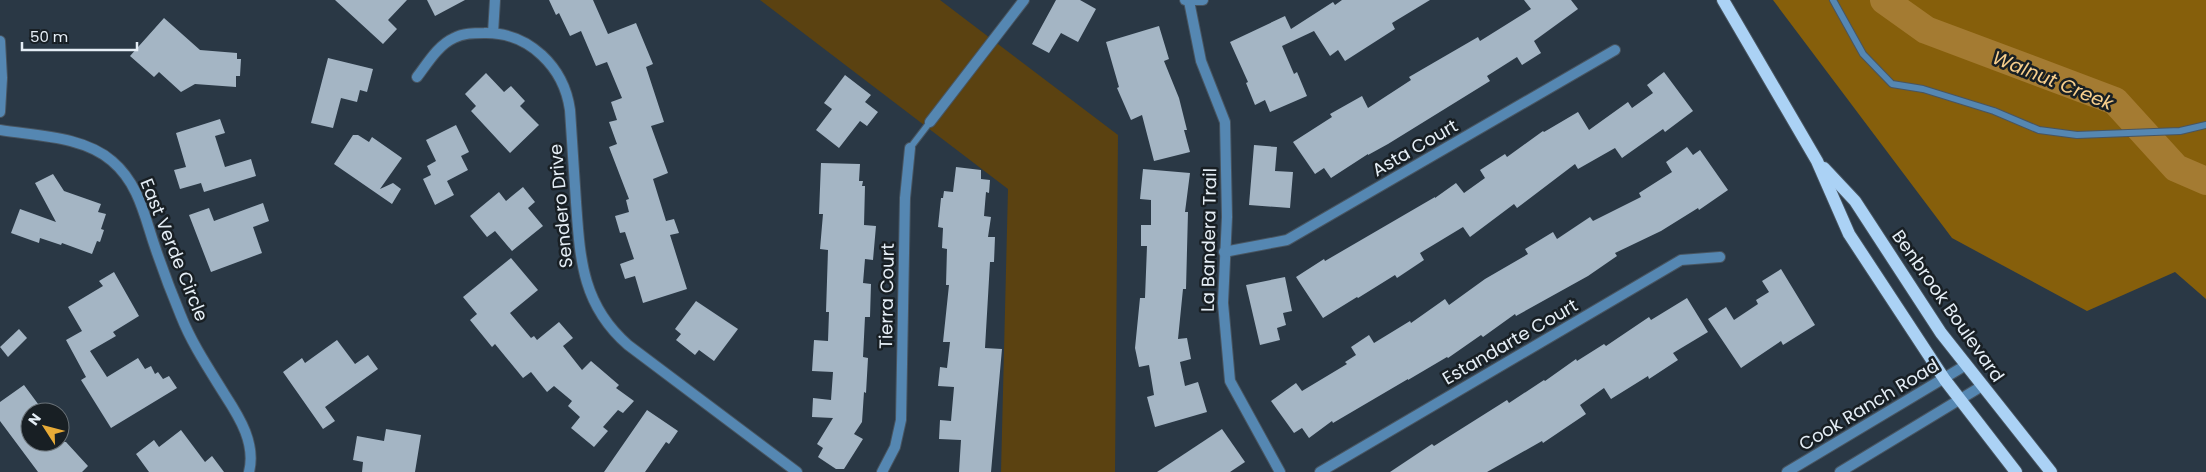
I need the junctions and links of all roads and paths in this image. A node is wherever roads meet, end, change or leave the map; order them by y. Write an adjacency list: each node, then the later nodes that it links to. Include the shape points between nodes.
1 (495, 0): 7 (street)
2 (1024, 0): 12 (street)
3 (1203, 0): 5 (street)
4 (1833, 0): 13 (lane, via 1863,54 1892,84 1923,89 1994,111 2039,130 2078,135 2156,132)
5 (1187, 1): 17 (street, La Bandera Trail, via 1201,61 1225,122 1227,217)
6 (1726, 4): 16 (main road, Benbrook Boulevard)
7 (493, 33): 10 (street, Sendero Drive, via 471,33 452,39); 24 (street, Sendero Drive, via 519,40 541,54 556,70 567,90 580,259 590,293 601,315 628,345)
8 (0, 41): 11 (street)
9 (1615, 50): 17 (street, Asta Court, via 1287,240)
10 (417, 77)
11 (0, 112)
12 (930, 122): 15 (lane, Tierra Court)
13 (2206, 125)
14 (0, 130): 23 (street, East Verde Circle, via 64,140 94,149 113,162 131,182 181,316 246,432 252,460)
15 (910, 148): 25 (street, Tierra Court, via 904,198 902,412 895,447)
16 (1818, 161): 19 (main road, Benbrook Boulevard, via 1854,201 1941,333); 20 (main road, Benbrook Boulevard, via 1849,234)
17 (1224, 252): 26 (street, La Bandera Trail, via 1223,303 1230,381)
18 (1720, 257): 27 (street, Estandarte Court, via 1681,260)
19 (1966, 365): 20 (street, Cook Ranch Road); 21 (main road, Benbrook Boulevard)
20 (1945, 380): 22 (main road, Benbrook Boulevard); 28 (street, Cook Ranch Road)
21 (1982, 386): 22 (street); 31 (main road, Benbrook Boulevard)
22 (1960, 401): 29 (street); 30 (main road, Benbrook Boulevard)
23 (249, 472)
24 (797, 472)
25 (882, 472)
26 (1280, 472)
27 (1320, 472)
28 (1787, 472)
29 (1840, 472)
30 (2016, 472)
31 (2051, 472)

